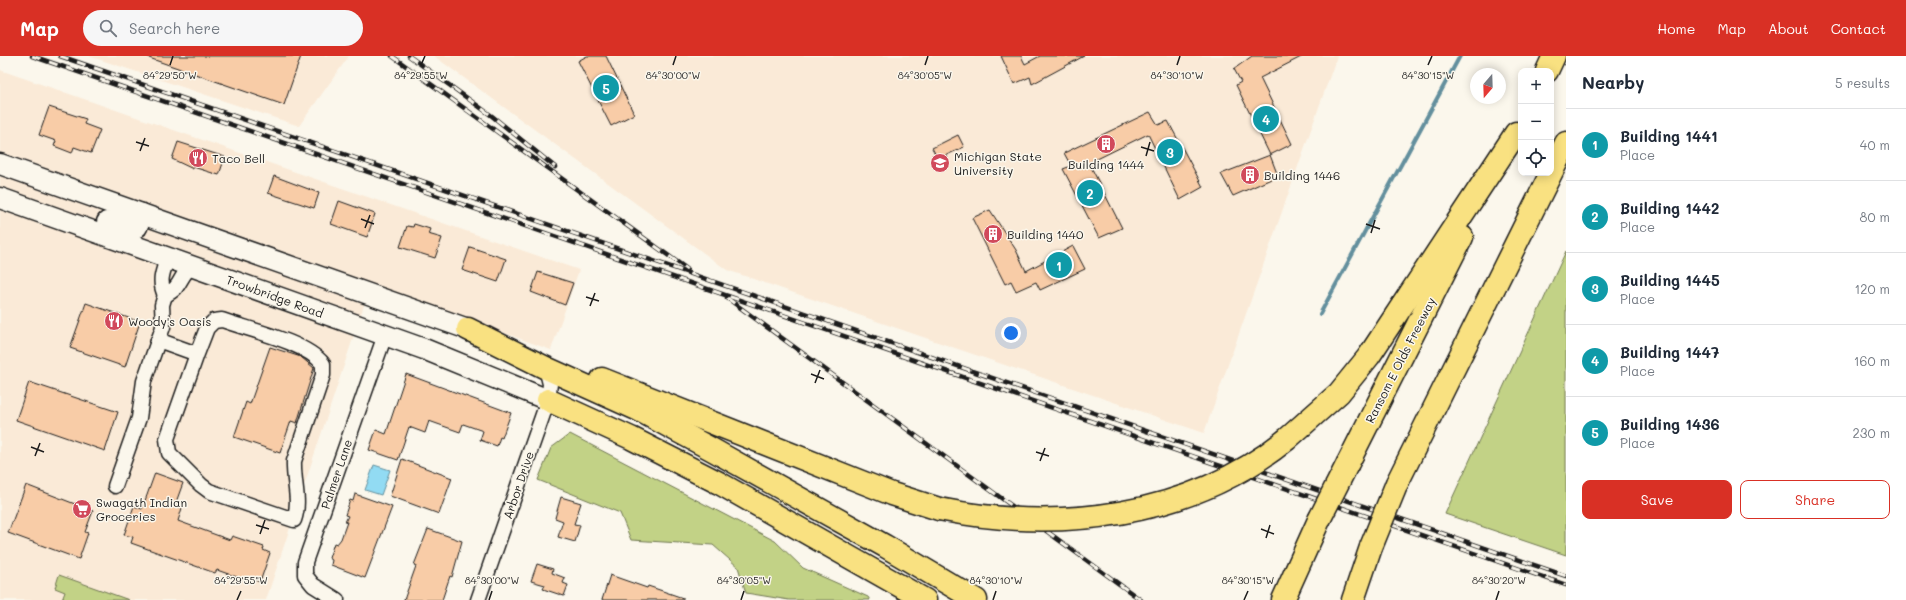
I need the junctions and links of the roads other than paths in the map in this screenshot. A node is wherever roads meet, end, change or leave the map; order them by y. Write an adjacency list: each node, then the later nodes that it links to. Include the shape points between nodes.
1 (1554, 56): 2 (highway)
2 (1548, 68)
3 (1518, 127): 19 (highway, bridge, via 1369,356 1339,393 1287,439 1222,480 1173,500 1133,511 1071,520 1029,521 939,509 892,494 563,363); 30 (highway, Ransom E Olds Freeway, bridge, via 1319,520)
4 (1566, 143): 31 (highway, bridge, via 1397,483)
5 (0, 164): 9 (street)
6 (0, 174): 7 (street)
7 (44, 190): 9 (street, via 74,200); 10 (street)
8 (0, 198): 10 (street, Trowbridge Road)
9 (112, 204): 11 (street)
10 (37, 212): 12 (street, Trowbridge Road)
11 (142, 214): 12 (street, via 137,227 132,230 94,218); 15 (street)
12 (60, 220): 13 (street, Trowbridge Road)
13 (168, 257): 14 (street, Trowbridge Road); 15 (street, via 175,245 189,242 252,262); 16 (street, via 160,279)
14 (192, 266): 16 (street, via 183,274 178,287); 18 (street, Trowbridge Road)
15 (288, 266): 17 (street)
16 (165, 295): 21 (street, via 162,305 163,327)
17 (386, 301): 18 (street, via 313,284 307,287 304,296); 19 (street)
18 (311, 309): 20 (street, Trowbridge Road)
19 (468, 329): 23 (highway)
20 (385, 335): 24 (street, Trowbridge Road); 26 (street, Palmer Lane, via 305,562 305,575 312,585)
21 (158, 340): 22 (street); 25 (street, via 144,381 140,418)
22 (197, 354): 22 (street, via 167,438 169,453 209,491 294,520 298,510 293,476 294,461 323,375 323,364 317,356 300,347 222,320 214,321 207,328)
23 (546, 368): 24 (street, Arbor Drive, via 550,384); 29 (highway, via 639,410 885,546)
24 (548, 400): 27 (street, Arbor Drive); 28 (highway, via 706,476)
25 (115, 486)
26 (337, 600)
27 (478, 600)
28 (926, 600)
29 (976, 600)
30 (1283, 600)
31 (1352, 600)

